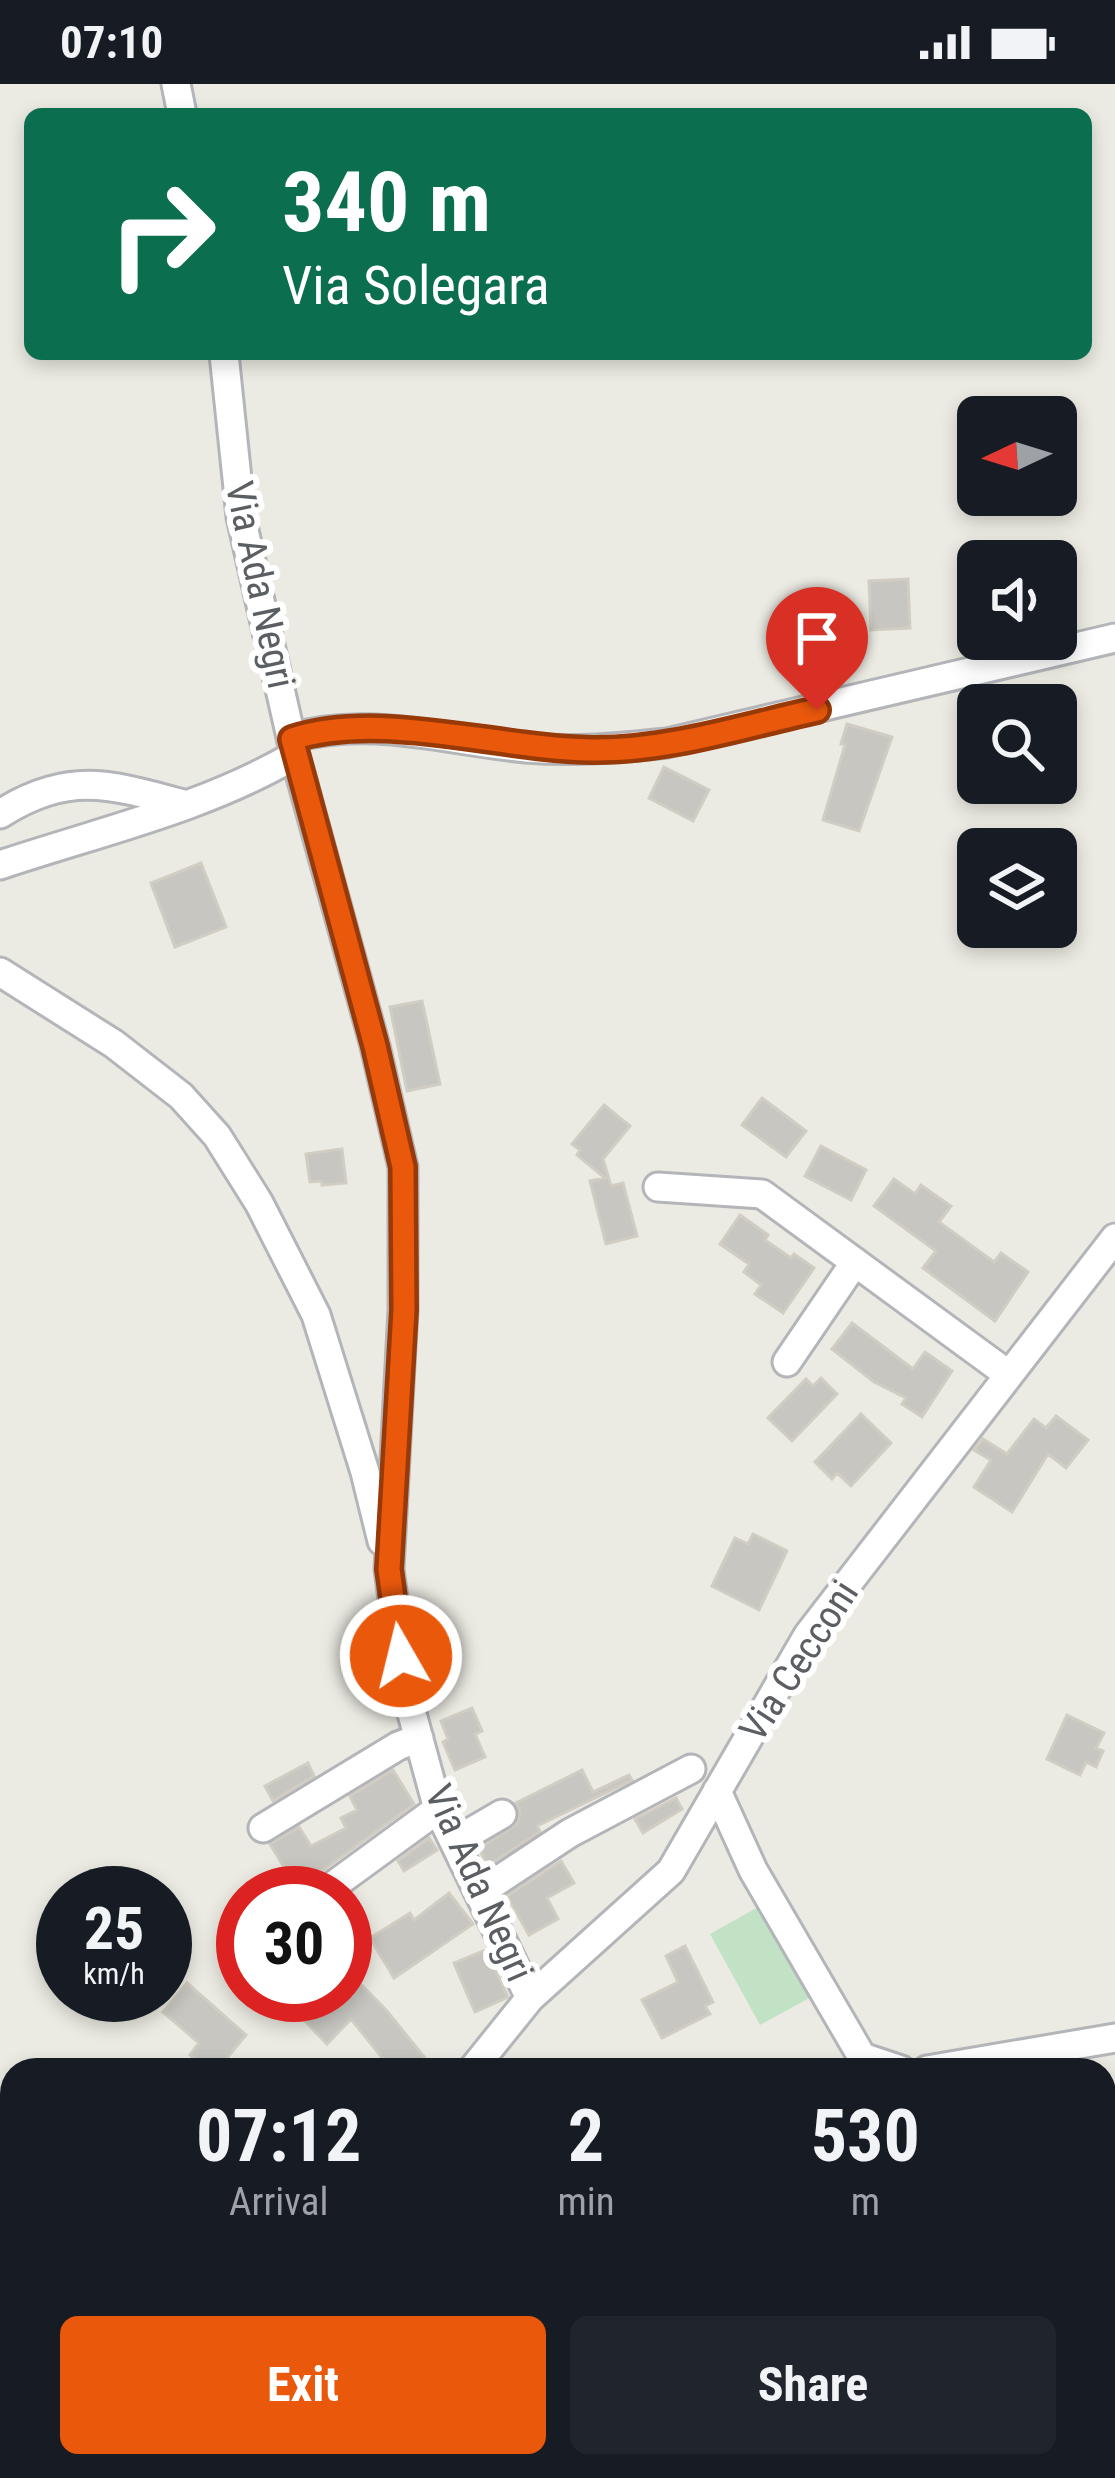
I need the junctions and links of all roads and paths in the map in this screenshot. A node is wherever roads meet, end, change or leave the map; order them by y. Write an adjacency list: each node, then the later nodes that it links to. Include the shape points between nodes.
1 (225, 360): 3 (street, Via Ada Negri, via 241,517)
2 (1115, 638): 3 (street, via 667,743 526,748 407,731 321,730)
3 (294, 747): 4 (street, via 268,771); 13 (street, Via Ada Negri, via 403,1167)
4 (184, 804): 5 (street, via 63,784); 6 (street)
5 (0, 814)
6 (0, 865)
7 (0, 972): 13 (street, via 113,1044 182,1096 218,1136 316,1316)
8 (658, 1186): 10 (street, via 762,1194)
9 (1115, 1238): 12 (street, Via Cecconi)
10 (855, 1262): 11 (street); 12 (street)
11 (787, 1363)
12 (1010, 1375): 16 (street, Via Cecconi, via 808,1635)
13 (389, 1569): 14 (street, Via Ada Negri)
14 (419, 1738): 17 (street, Via Ada Negri); 19 (street)
15 (691, 1769): 22 (street)
16 (717, 1791): 23 (street, Via Cecconi, via 670,1870); 26 (street, via 753,1870)
17 (438, 1809): 20 (street, Via Ada Negri); 21 (street)
18 (502, 1814): 20 (street)
19 (263, 1828)
20 (454, 1842): 22 (street, Via Ada Negri)
21 (360, 1866)
22 (479, 1893): 23 (street, Via Ada Negri)
23 (530, 1998): 25 (street, Via Cecconi)
24 (1115, 2038): 27 (street)
25 (482, 2058)
26 (865, 2058)
27 (998, 2058)

